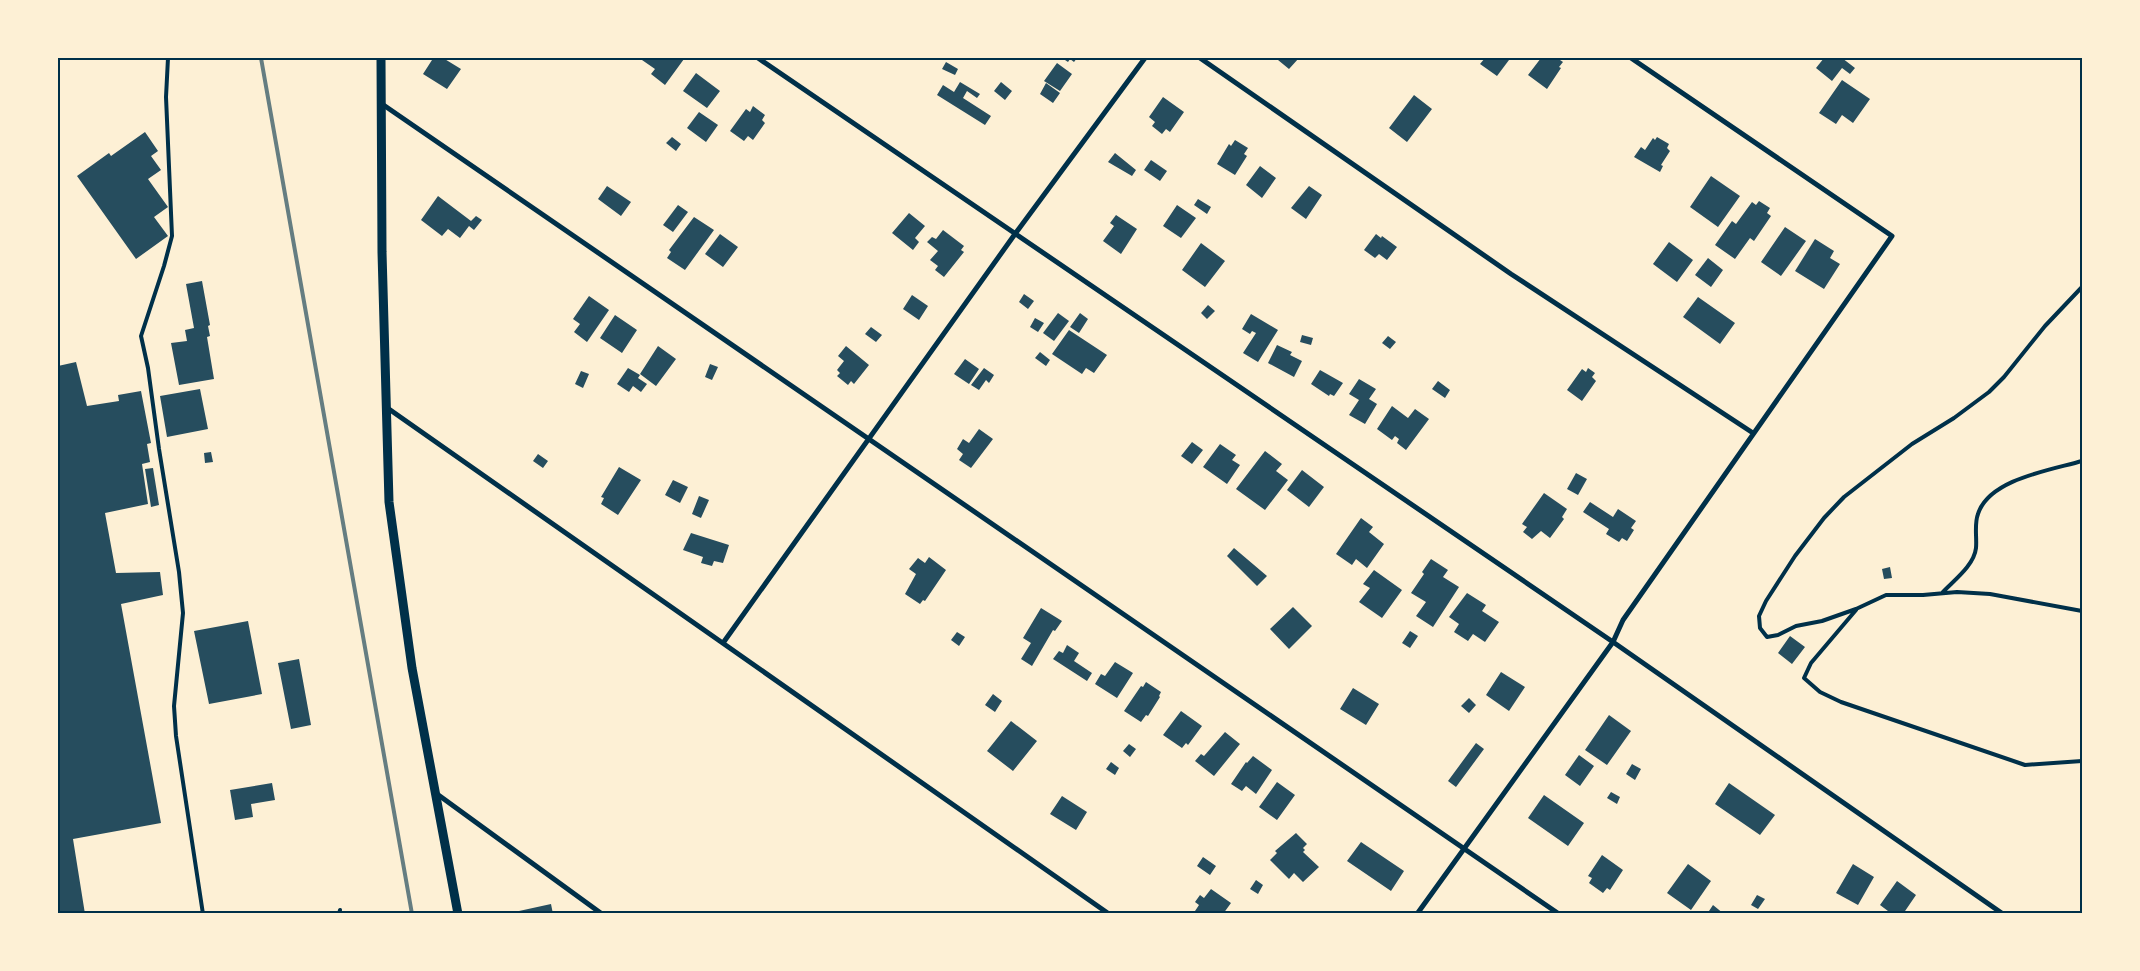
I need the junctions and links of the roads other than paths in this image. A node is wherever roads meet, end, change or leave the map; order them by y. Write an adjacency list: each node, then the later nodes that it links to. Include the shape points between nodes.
1 (168, 58): 22 (lane, via 166,97 172,236 141,336 180,580 183,613 175,726)
2 (382, 58): 7 (street)
3 (758, 58): 8 (street)
4 (1145, 58): 8 (street)
5 (1200, 58): 11 (street, via 1511,274)
6 (1631, 58): 11 (street, via 1892,236)
7 (382, 104): 10 (street); 12 (street)
8 (1014, 234): 12 (street); 17 (street)
9 (2082, 287): 15 (lane, via 1989,392 1912,444 1844,497 1824,518 1766,601 1759,616 1760,628 1767,637 1778,635 1796,626)
10 (385, 406): 18 (street); 20 (street, via 395,555)
11 (1753, 433): 17 (street, via 1623,620)
12 (867, 439): 18 (street); 21 (street)
13 (2082, 461): 14 (lane, via 2022,478 1991,494 1977,515 1976,550 1970,564)
14 (1942, 593): 15 (lane, via 1886,595); 16 (lane, via 1990,594)
15 (1856, 610): 19 (lane, via 1812,663 1804,678 1820,692 2025,765)
16 (2082, 611)
17 (1613, 642): 21 (street); 28 (street)
18 (723, 643): 25 (street)
19 (2082, 761)
20 (436, 794): 23 (street); 24 (street)
21 (1464, 848): 26 (street); 27 (street)
22 (203, 914)
23 (458, 914)
24 (602, 914)
25 (1109, 914)
26 (1417, 914)
27 (1559, 914)
28 (2003, 914)

